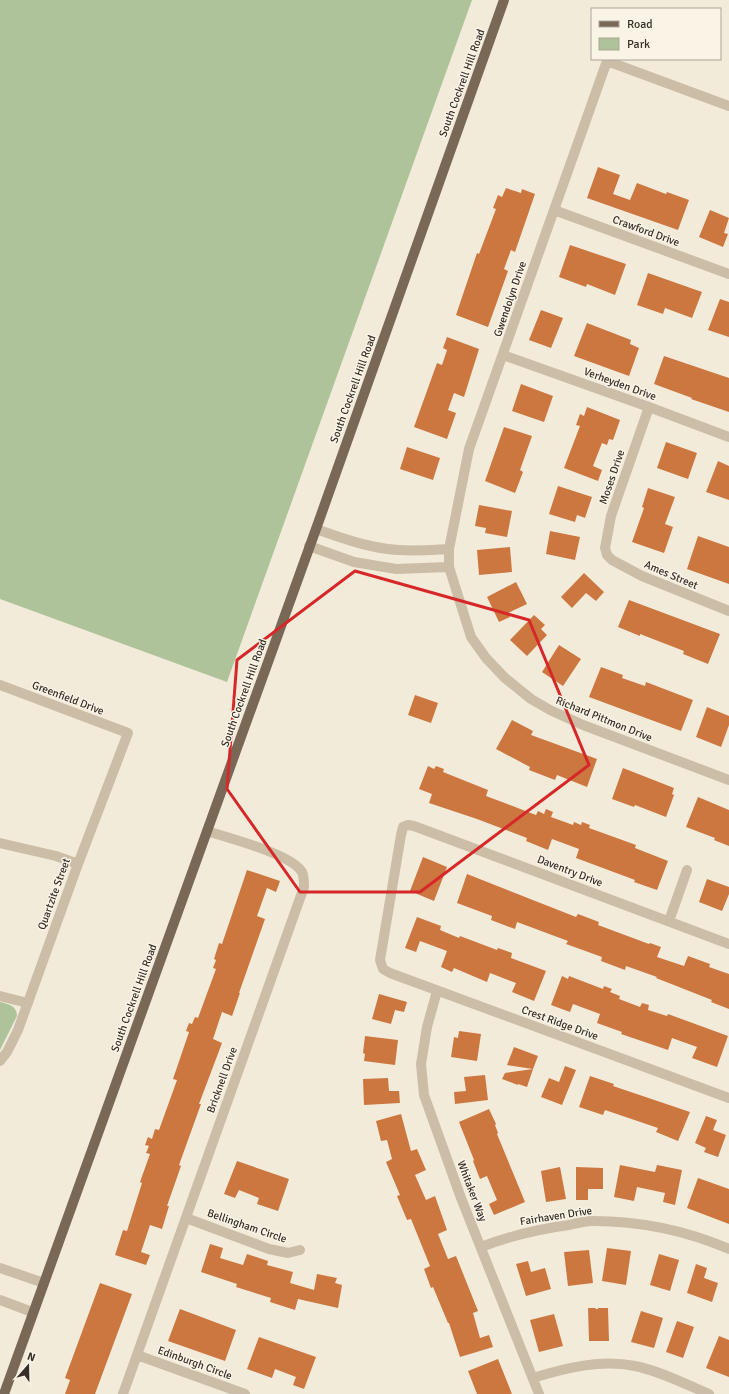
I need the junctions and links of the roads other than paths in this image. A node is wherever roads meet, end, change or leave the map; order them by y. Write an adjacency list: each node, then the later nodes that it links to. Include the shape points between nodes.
1 (504, 0): 8 (main road, South Cockrell Hill Road)
2 (729, 106): 3 (street, Gwendolyn Drive, via 607,61)
3 (554, 210): 4 (street, Crawford Drive); 5 (street, Gwendolyn Drive)
4 (729, 274)
5 (503, 355): 6 (street, Verheyden Drive); 10 (street, Gwendolyn Drive, via 469,449)
6 (649, 407): 7 (street, Verheyden Drive); 11 (street, Moses Drive, via 611,516 604,548)
7 (729, 437)
8 (316, 529): 9 (main road, South Cockrell Hill Road); 10 (street, via 387,549)
9 (309, 546): 12 (street, via 354,562 396,569); 17 (main road, South Cockrell Hill Road)
10 (449, 549): 12 (street, Richard Pittmon Drive)
11 (608, 555): 13 (street, Ames Street, via 612,560 642,576)
12 (449, 567): 16 (street, Richard Pittmon Drive, via 471,638 505,678 531,699 583,725)
13 (729, 611)
14 (0, 685): 15 (street, Greenfield Drive)
15 (128, 733): 19 (street, Quartzite Street)
16 (729, 780)
17 (207, 830): 29 (street, Bricknell Drive, via 279,855 295,864 303,873 304,887); 34 (main road, South Cockrell Hill Road)
18 (0, 843): 19 (street, via 56,856)
19 (78, 864): 26 (street, Quartzite Street)
20 (687, 870): 21 (street)
21 (669, 921): 22 (street, Daventry Drive); 23 (street, Daventry Drive, via 408,824 403,827 380,960)
22 (729, 944)
23 (384, 969): 24 (street, Crest Ridge Drive)
24 (438, 991): 28 (street, Crest Ridge Drive); 30 (street, Whitaker Way, via 427,1027 421,1064 424,1096)
25 (0, 996): 26 (street)
26 (28, 1003): 27 (street, Quartzite Street, via 18,1030)
27 (0, 1061)
28 (729, 1098)
29 (186, 1218): 32 (street, Bellingham Circle, via 269,1249 288,1253); 37 (street, Bricknell Drive)
30 (481, 1247): 31 (street, Fairhaven Drive, via 543,1228 592,1221 638,1224 683,1233); 38 (street, Whitaker Way)
31 (729, 1249)
32 (300, 1250)
33 (0, 1268): 34 (street)
34 (44, 1283): 36 (main road, South Cockrell Hill Road)
35 (0, 1300): 36 (street)
36 (32, 1312): 39 (main road, South Cockrell Hill Road)
37 (137, 1355): 40 (street, Bricknell Drive); 41 (street, Edinburgh Circle)
38 (532, 1378): 42 (street, Whitaker Way); 43 (street, via 584,1365 634,1365)
39 (4, 1394)
40 (123, 1394)
41 (245, 1394)
42 (539, 1394)
43 (709, 1394)

